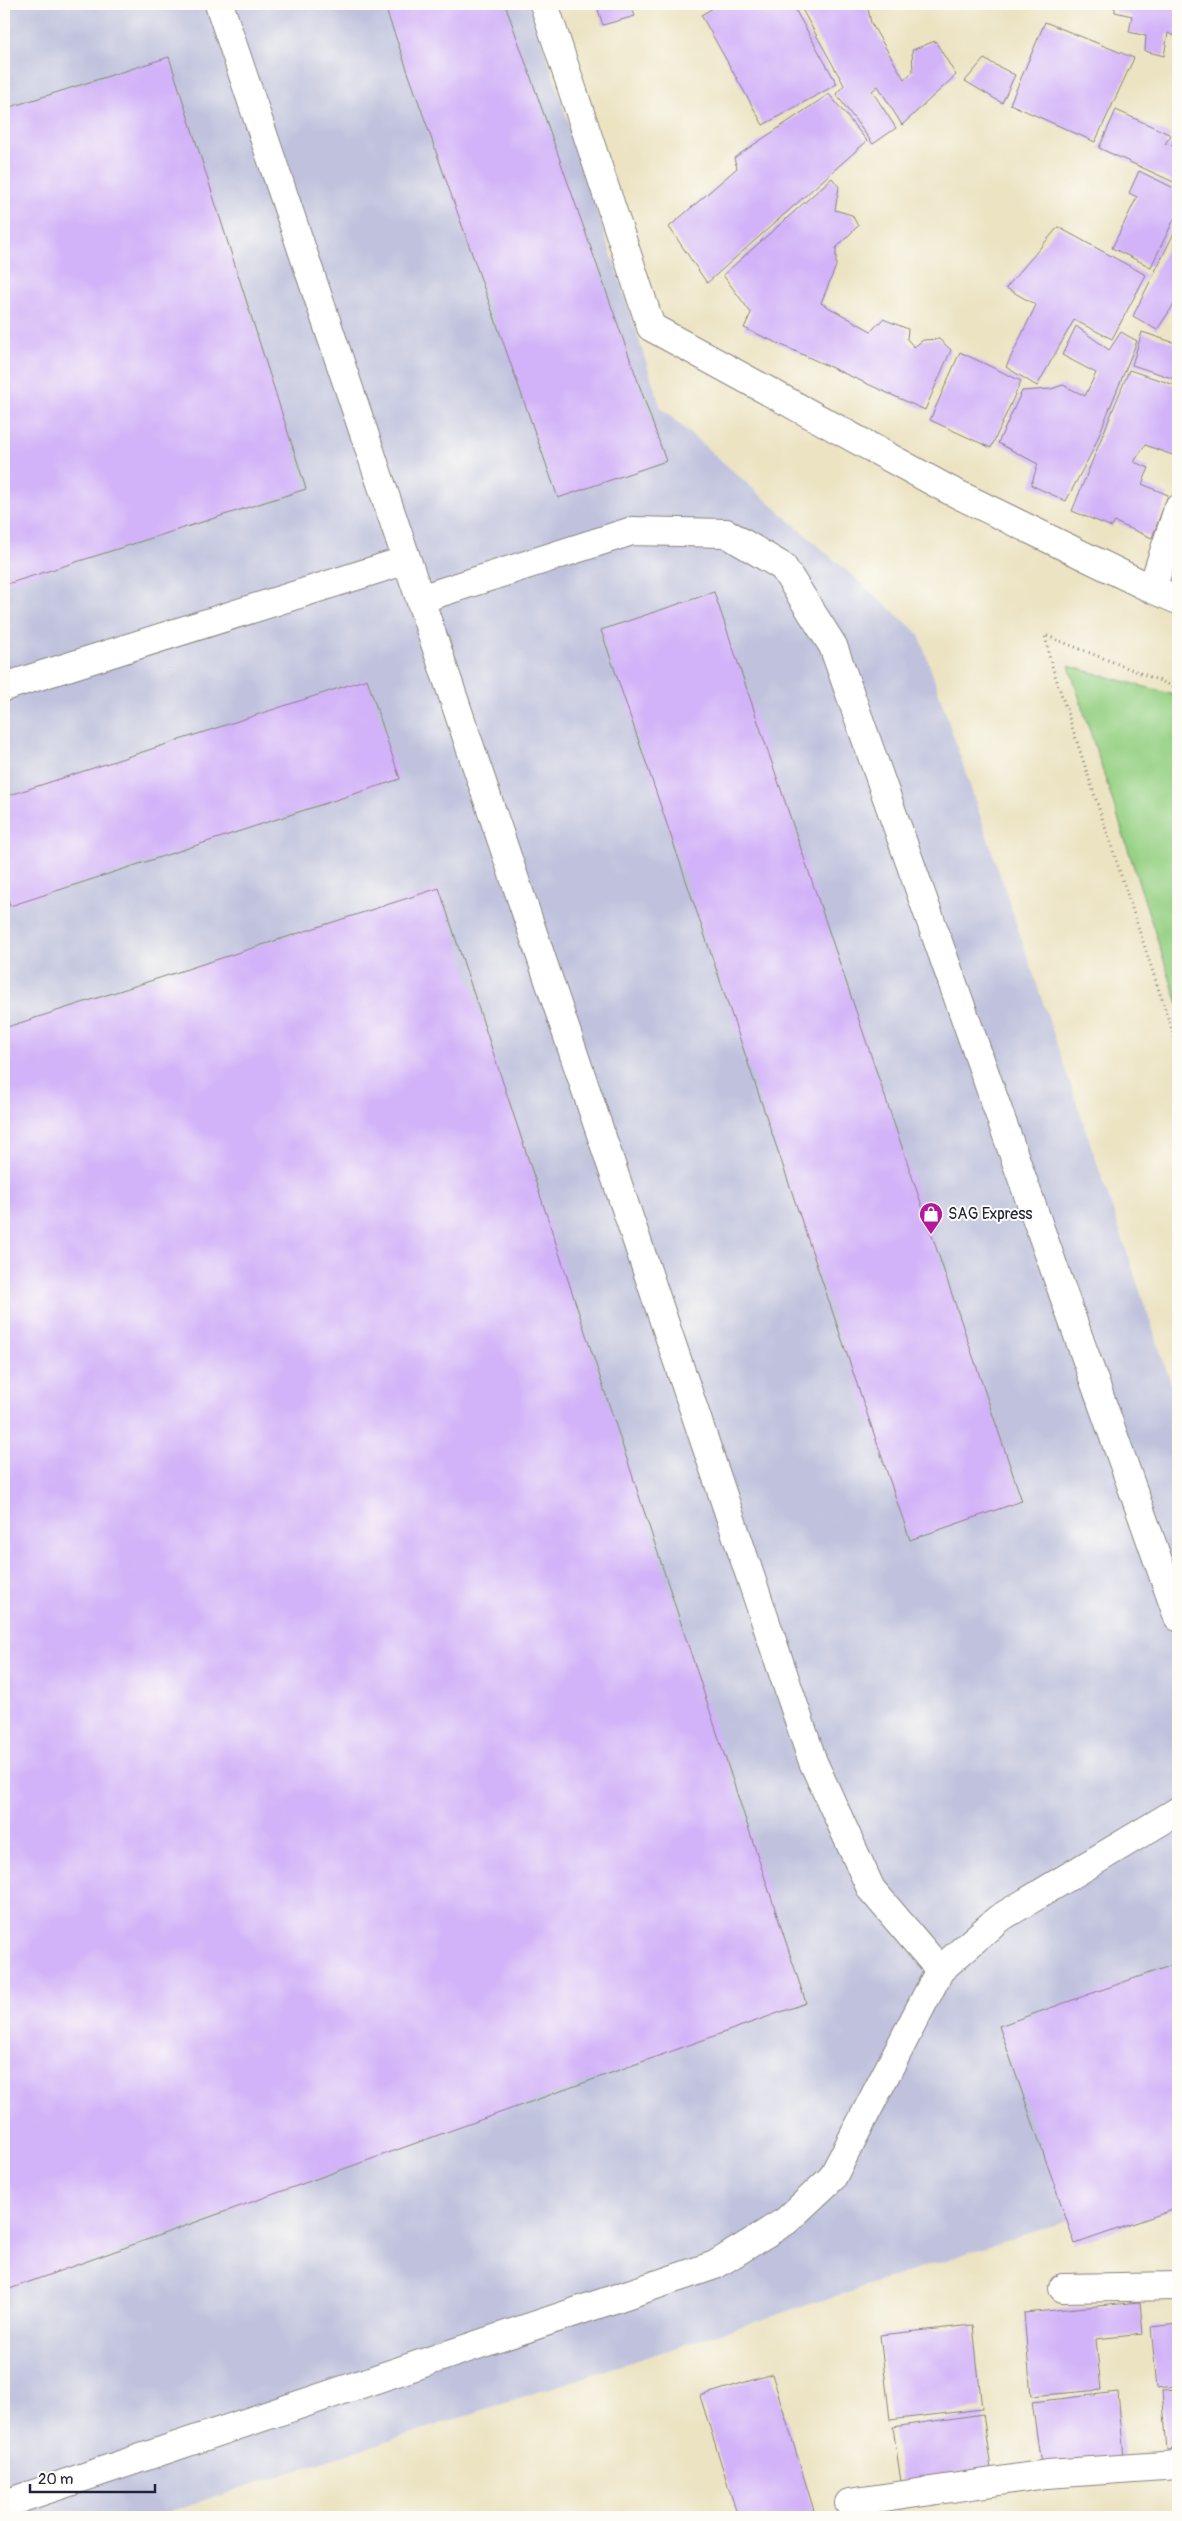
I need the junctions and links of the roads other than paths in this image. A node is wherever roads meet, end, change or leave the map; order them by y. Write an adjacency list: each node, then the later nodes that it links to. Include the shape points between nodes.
1 (219, 4): 4 (street)
2 (544, 4): 5 (street, via 651,328 947,489)
3 (1178, 509): 5 (street)
4 (407, 560): 6 (street); 8 (street)
5 (1152, 589): 7 (street)
6 (420, 599): 9 (street, via 632,531 726,533 783,567 833,646); 11 (street, via 813,1762 871,1889)
7 (1178, 600)
8 (4, 687)
9 (1178, 1617)
10 (1178, 1811): 11 (street, via 998,1919)
11 (940, 1970): 16 (street, via 832,2178 786,2221 715,2265)
12 (1178, 2286): 13 (street)
13 (1063, 2288)
14 (1178, 2465): 15 (street, via 1047,2474)
15 (849, 2503)
16 (4, 2504)

